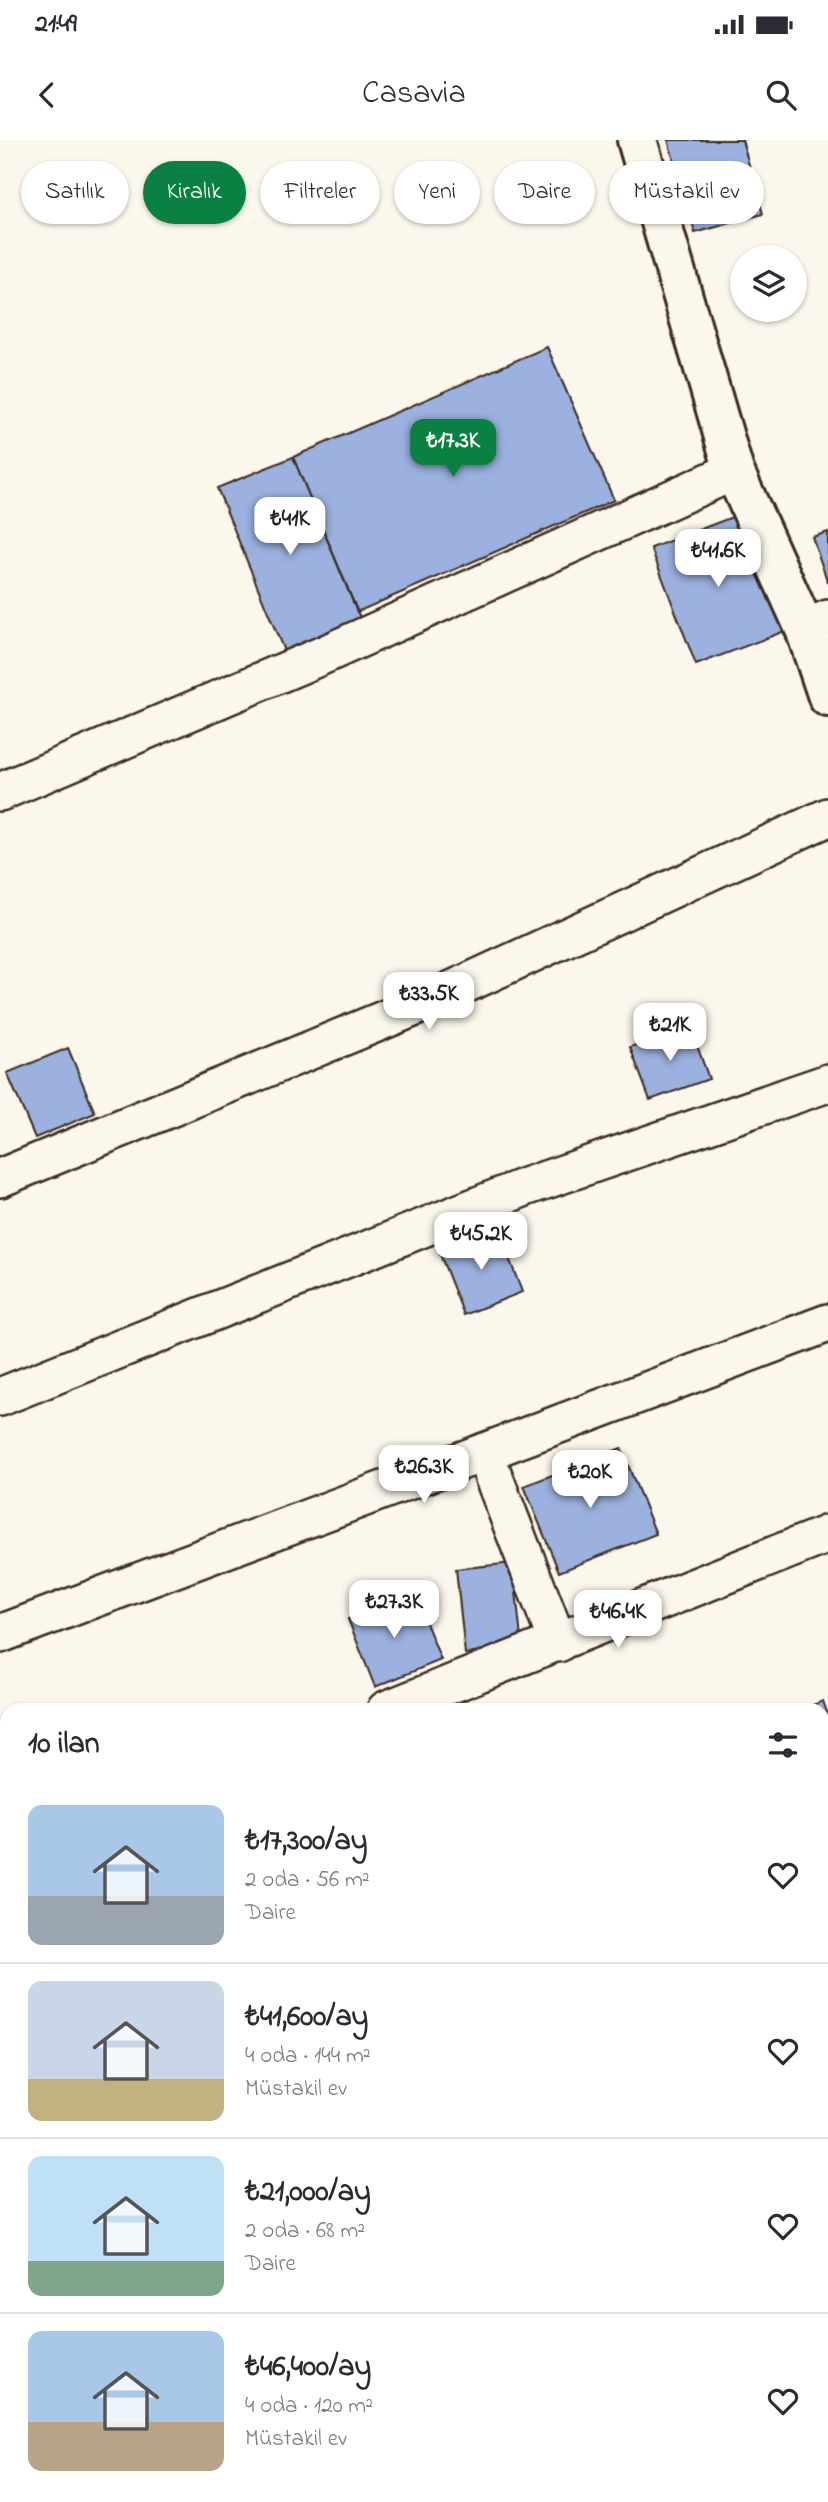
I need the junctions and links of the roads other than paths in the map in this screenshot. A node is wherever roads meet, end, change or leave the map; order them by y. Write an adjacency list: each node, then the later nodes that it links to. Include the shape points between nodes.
1 (637, 140): 2 (street)
2 (734, 471): 3 (street); 5 (street, via 321,656)
3 (816, 624): 4 (street)
4 (828, 697)
5 (0, 792)
6 (828, 817): 8 (street, via 415,1007)
7 (828, 1083): 10 (street, via 525,1187)
8 (0, 1178)
9 (828, 1323): 11 (street)
10 (0, 1397)
11 (484, 1452): 13 (street); 14 (street)
12 (828, 1534): 14 (street)
13 (0, 1634)
14 (558, 1643): 15 (street)
15 (404, 1703)

